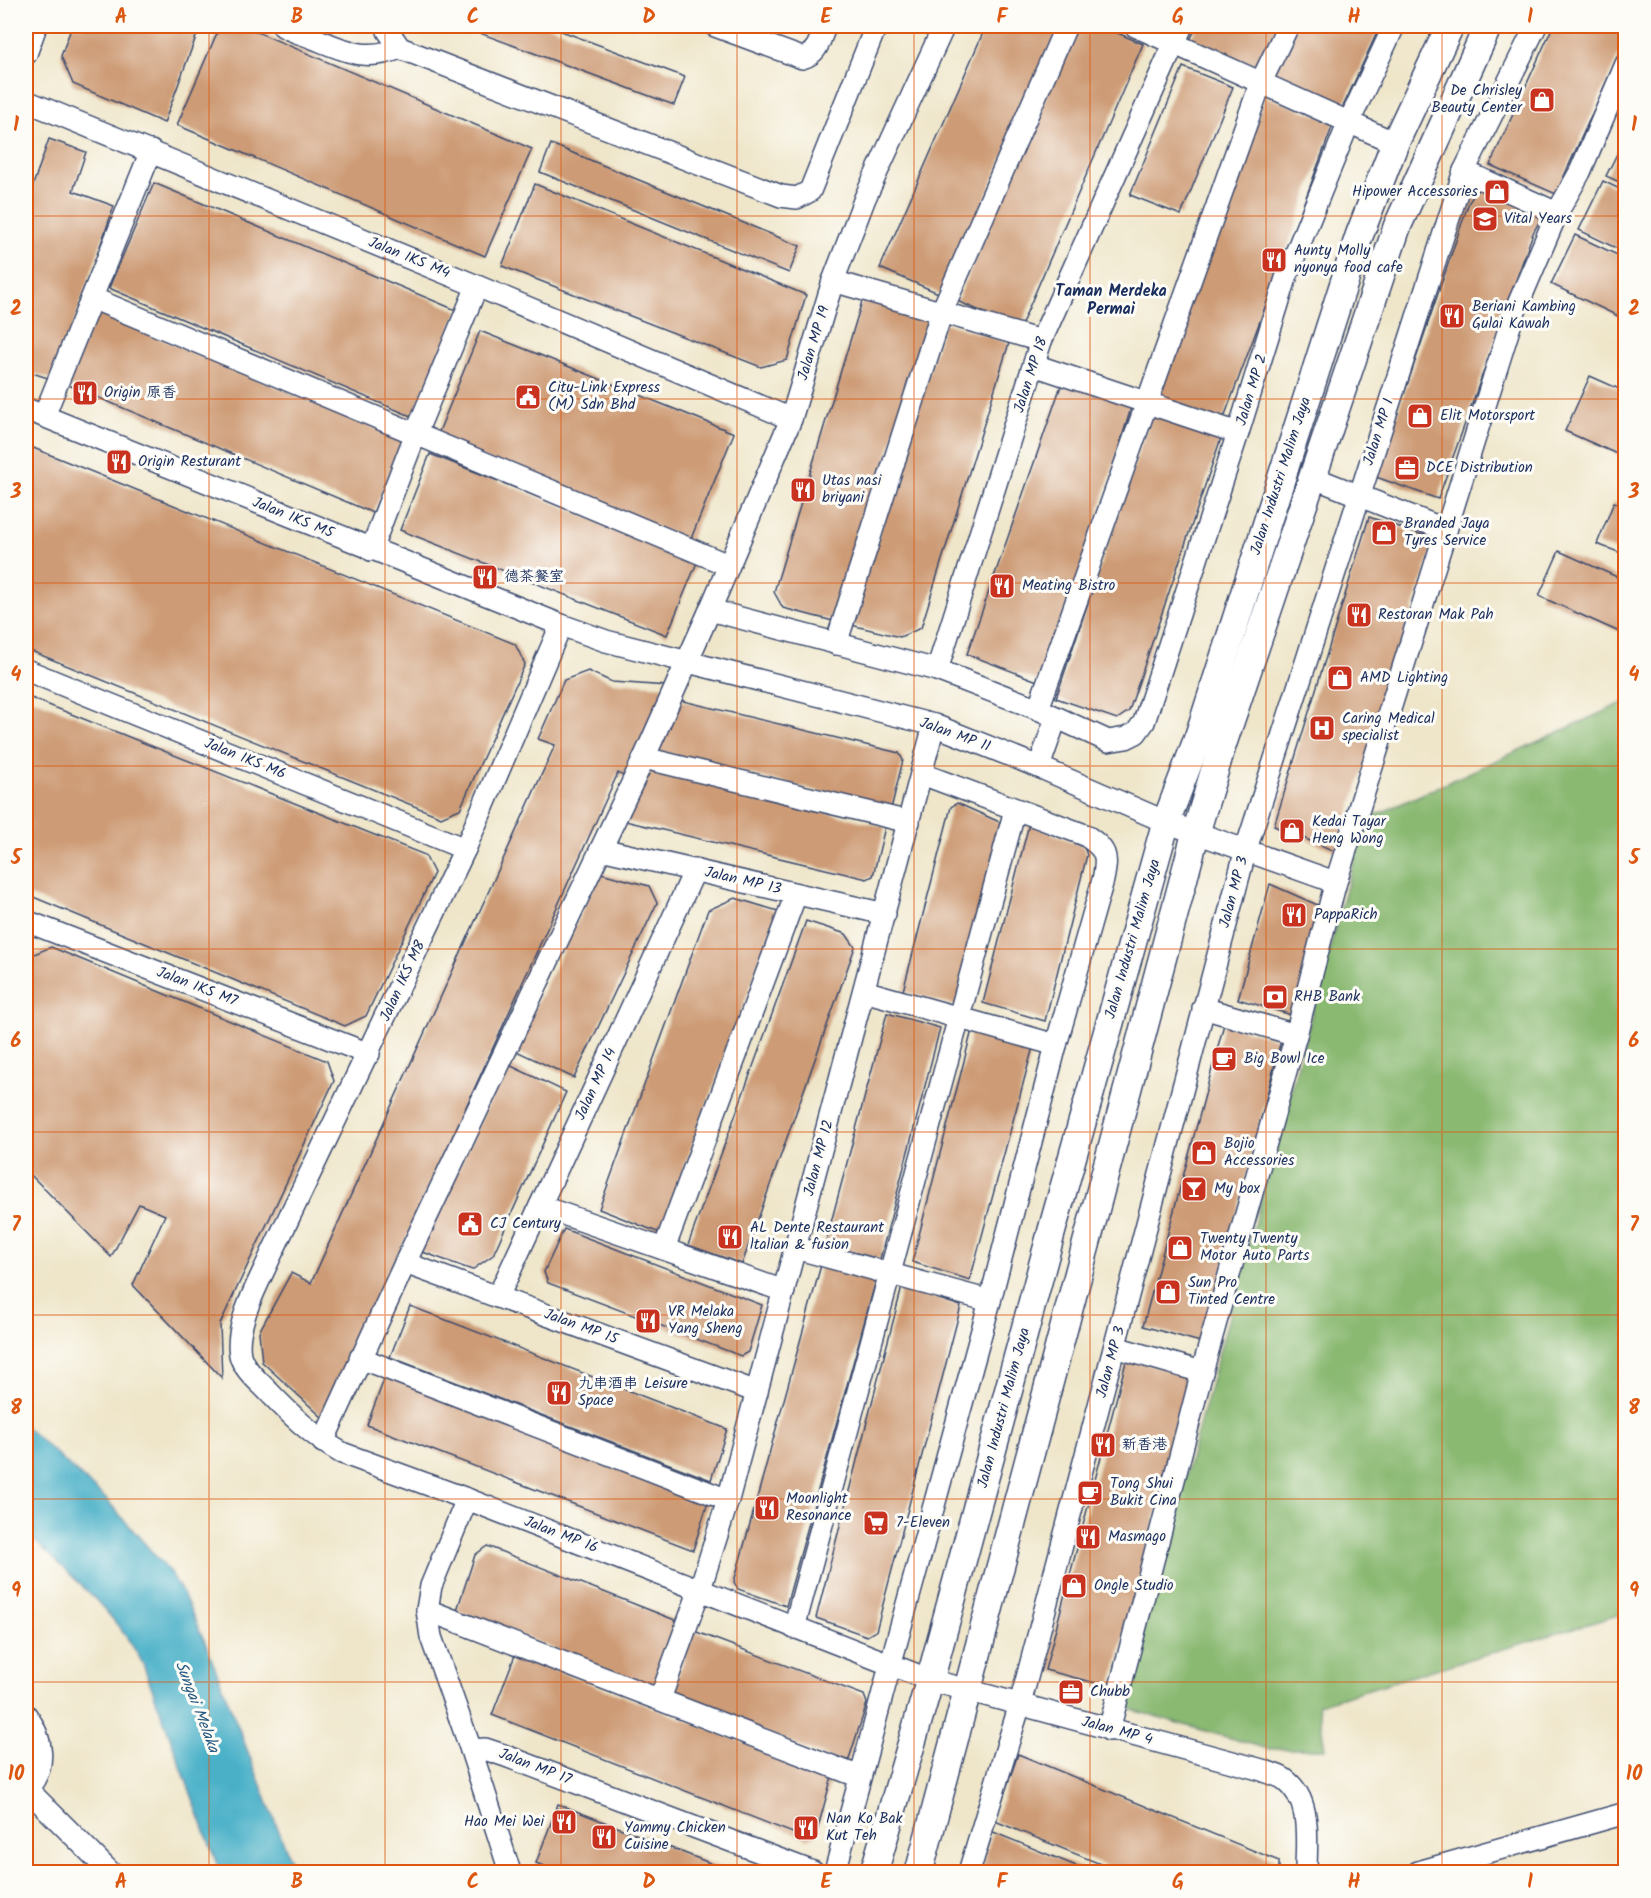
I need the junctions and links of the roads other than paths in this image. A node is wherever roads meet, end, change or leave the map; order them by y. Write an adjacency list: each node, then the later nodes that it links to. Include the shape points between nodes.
1 (36, 26): 17 (street)
2 (282, 26): 16 (street, via 352,54 371,56)
3 (387, 26): 16 (street)
4 (714, 26): 5 (street, via 802,58 815,52)
5 (825, 26)
6 (876, 26): 16 (street, via 810,191 797,198 781,196)
7 (944, 26): 26 (street, Jalan MP 19, via 865,198)
8 (1066, 26): 29 (street)
9 (1135, 26): 15 (street)
10 (1288, 26): 19 (street)
11 (1394, 26): 21 (street, Jalan MP 2)
12 (1450, 26): 22 (main road, Jalan Industri Malim Jaya)
13 (1488, 26): 37 (main road, Jalan Industri Malim Jaya, via 1397,227)
14 (1536, 26): 24 (street, Jalan MP 1)
15 (1178, 34): 19 (street); 30 (street, Jalan MP 18)
16 (400, 48)
17 (26, 54)
18 (1626, 64): 25 (street, via 1580,171)
19 (1261, 82): 21 (street); 32 (street)
20 (26, 101): 23 (street, Jalan IKS M4)
21 (1350, 122): 22 (street); 36 (street, Jalan MP 2, via 1287,275)
22 (1395, 143): 55 (main road, Jalan Industri Malim Jaya, via 1359,237 1199,735)
23 (151, 151): 27 (street, Jalan IKS M4); 28 (street)
24 (1464, 171): 25 (street); 38 (street, Jalan MP 1)
25 (1557, 213): 39 (street, via 1513,316)
26 (833, 281): 29 (street); 34 (street, Jalan MP 19)
27 (477, 286): 34 (street, Jalan IKS M4); 35 (street)
28 (93, 298): 33 (street); 35 (street)
29 (942, 311): 30 (street); 44 (street)
30 (1041, 341): 31 (street, Jalan MP 18)
31 (1034, 365): 32 (street); 47 (street, Jalan MP 18)
32 (1147, 403): 36 (street); 48 (street)
33 (35, 412): 40 (street, Jalan IKS M5)
34 (791, 419): 41 (street, Jalan MP 19)
35 (416, 433): 40 (street); 41 (street)
36 (1238, 433): 48 (street, Jalan MP 2, via 1144,722 1136,733 1108,741)
37 (1312, 477): 38 (street); 56 (main road, Jalan Industri Malim Jaya)
38 (1359, 495): 39 (street); 59 (street, Jalan MP 1)
39 (1446, 530): 61 (street)
40 (371, 550): 43 (street, Jalan IKS M5)
41 (728, 565): 42 (street, Jalan MP 19)
42 (710, 610): 44 (street); 45 (street, Jalan MP 19)
43 (561, 625): 45 (street, Jalan MP 11); 57 (street, Jalan IKS M8)
44 (836, 644): 47 (street)
45 (686, 661): 49 (street, Jalan MP 11); 50 (street, Jalan MP 19)
46 (26, 670): 57 (street, Jalan IKS M6)
47 (936, 670): 48 (street)
48 (1047, 713): 51 (street)
49 (934, 725): 51 (street, Jalan MP 11); 52 (street, Jalan MP 12)
50 (644, 758): 54 (street); 58 (street, Jalan MP 19)
51 (1039, 767): 55 (street, Jalan MP 11)
52 (922, 774): 53 (street); 54 (street, Jalan MP 12)
53 (1015, 810): 67 (street); 69 (street, via 1085,835 1100,845 1107,861)
54 (909, 822): 63 (street, Jalan MP 12)
55 (1166, 822): 56 (street, Jalan MP 11); 91 (main road, Jalan Industri Malim Jaya)
56 (1196, 832): 59 (street, Jalan MP 11); 92 (main road, Jalan Industri Malim Jaya)
57 (465, 849): 70 (street, Jalan IKS M8)
58 (601, 849): 60 (street, Jalan MP 13); 74 (street, Jalan MP 19)
59 (1246, 849): 61 (street, Jalan MP 11); 66 (street, Jalan MP 3)
60 (694, 870): 62 (street, Jalan MP 13); 71 (street, Jalan MP 14)
61 (1335, 885): 68 (street)
62 (796, 894): 63 (street, Jalan MP 13); 73 (street)
63 (885, 914): 65 (street, Jalan MP 12)
64 (26, 922): 70 (street, Jalan IKS M7)
65 (864, 991): 67 (street); 72 (street, Jalan MP 12)
66 (1203, 1008): 68 (street); 80 (street, Jalan MP 3)
67 (960, 1017): 69 (street); 75 (street)
68 (1296, 1035): 82 (street)
69 (1056, 1045): 78 (street)
70 (369, 1053): 79 (street, Jalan IKS M8, via 271,1255)
71 (540, 1206): 73 (street); 77 (street, Jalan MP 14)
72 (795, 1248): 75 (street); 76 (street, Jalan MP 12)
73 (664, 1249): 76 (street)
74 (405, 1263): 77 (street, Jalan MP 15); 81 (street, Jalan MP 19)
75 (890, 1274): 78 (street); 89 (street)
76 (784, 1291): 83 (street, Jalan MP 12)
77 (498, 1297): 83 (street, Jalan MP 15)
78 (990, 1301): 90 (street)
79 (240, 1334): 84 (street, Jalan MP 16, via 240,1355 247,1369 293,1418)
80 (1115, 1347): 82 (street); 94 (street, Jalan MP 3)
81 (360, 1358): 84 (street, Jalan MP 19); 86 (street)
82 (1202, 1372): 96 (street)
83 (757, 1392): 86 (street, Jalan MP 12)
84 (323, 1442): 85 (street, Jalan MP 16, via 342,1453)
85 (467, 1499): 87 (street, Jalan MP 16); 88 (street, via 431,1586)
86 (728, 1500): 87 (street, Jalan MP 12)
87 (700, 1589): 89 (street, Jalan MP 16); 93 (street, Jalan MP 12)
88 (427, 1610): 93 (street); 97 (street, via 431,1637)
89 (794, 1628): 90 (street, Jalan MP 16)
90 (890, 1666): 91 (street, Jalan MP 16); 98 (street)
91 (930, 1680): 92 (street, Jalan MP 4); 106 (main road, Jalan Industri Malim Jaya)
92 (968, 1691): 94 (street, Jalan MP 4); 107 (main road, Jalan Industri Malim Jaya)
93 (660, 1699): 98 (street)
94 (1020, 1704): 96 (street, Jalan MP 4); 108 (street, Jalan MP 3)
95 (26, 1715): 99 (street, via 39,1736 41,1750 40,1768)
96 (1110, 1730): 109 (street, Jalan MP 4, via 1283,1779 1298,1792 1306,1813)
97 (471, 1750): 103 (street); 104 (street, Jalan MP 17, via 485,1749 503,1755)
98 (860, 1777): 105 (street)
99 (26, 1789): 102 (street)
100 (1626, 1813): 101 (street)
101 (1479, 1864): 110 (street)
102 (110, 1872)
103 (510, 1872)
104 (813, 1872)
105 (835, 1872)
106 (874, 1872)
107 (919, 1872)
108 (969, 1872)
109 (1306, 1872)
110 (1418, 1872)

